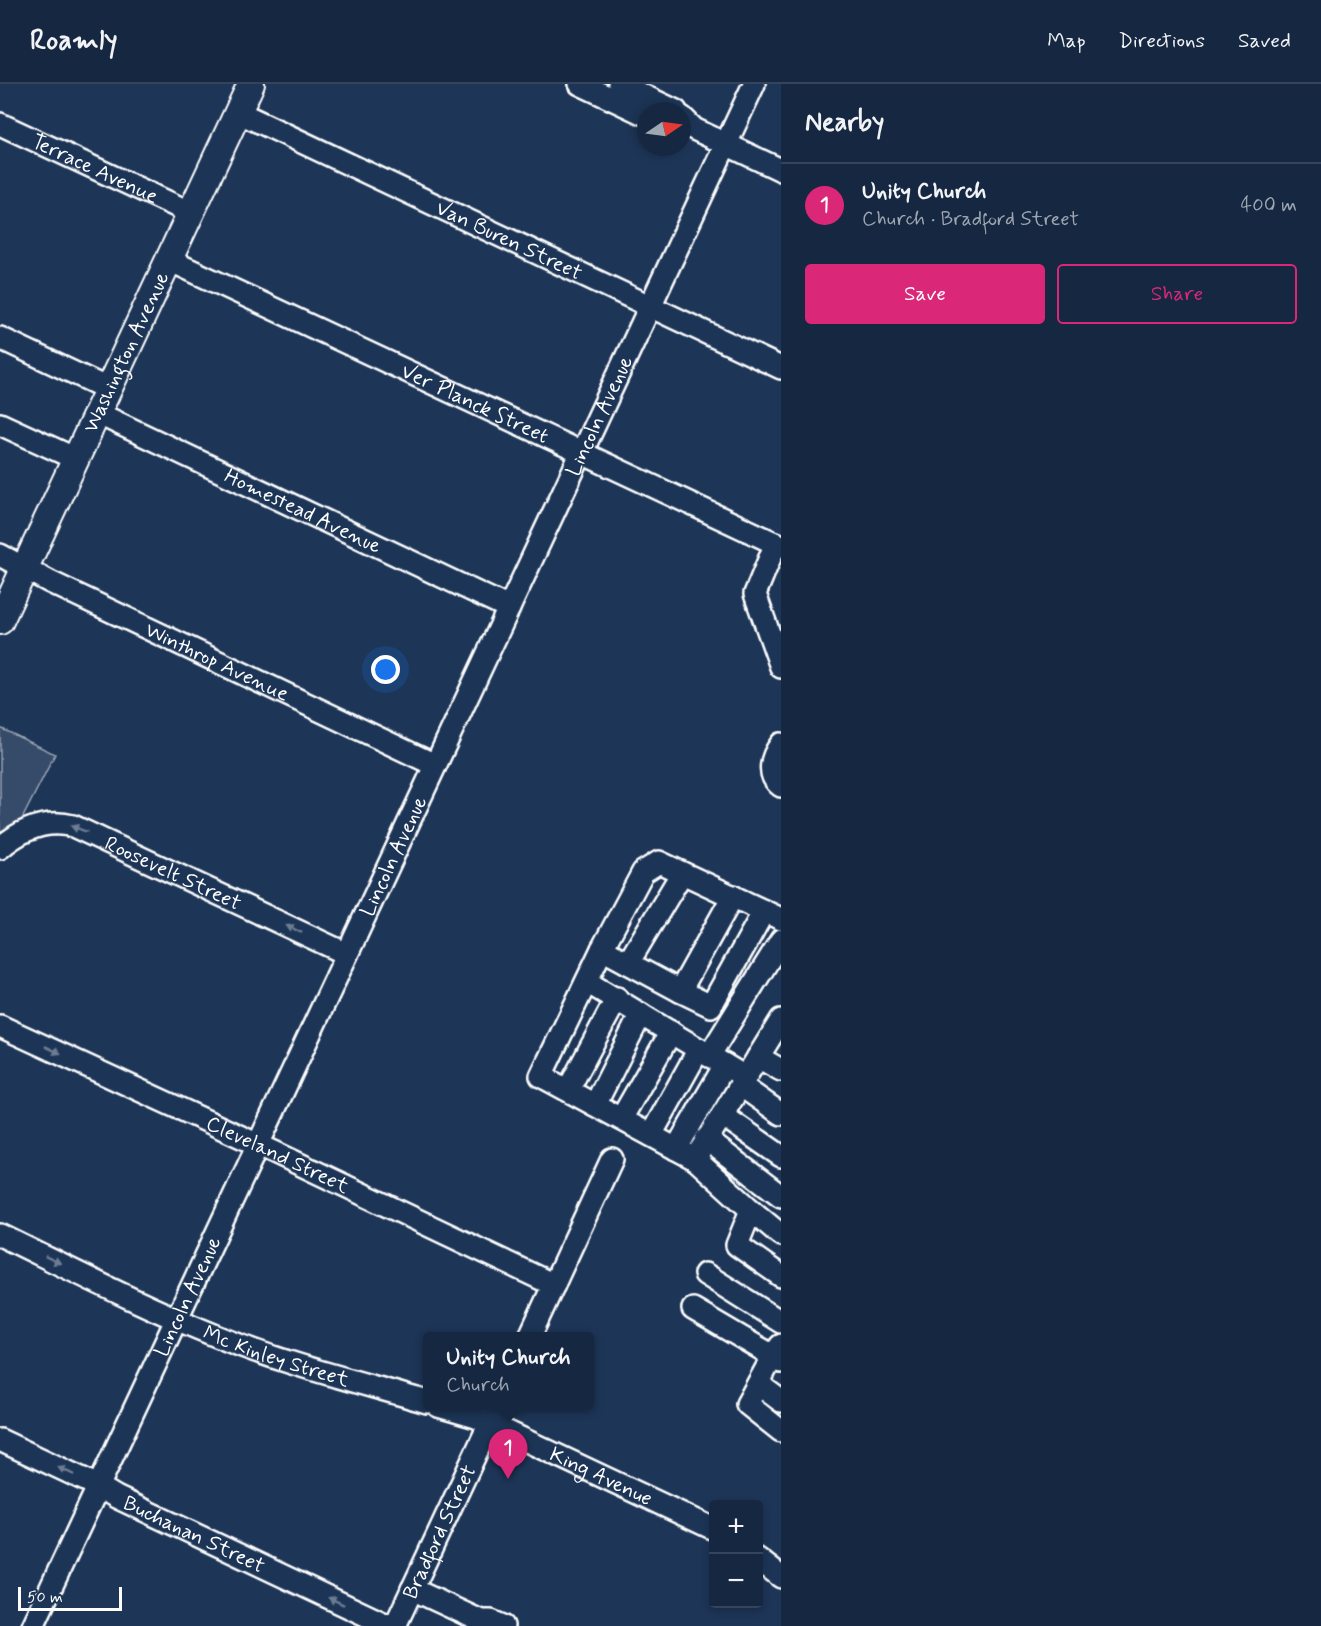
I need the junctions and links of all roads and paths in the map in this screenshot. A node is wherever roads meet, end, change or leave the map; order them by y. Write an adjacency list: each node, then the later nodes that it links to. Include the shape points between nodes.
1 (251, 84): 6 (main road, Washington Avenue)
2 (580, 84): 7 (street)
3 (619, 84): 5 (street)
4 (754, 84): 10 (street, Lincoln Avenue)
5 (657, 102)
6 (238, 112): 12 (main road, Washington Avenue); 14 (street, Van Buren Street)
7 (637, 112)
8 (0, 124): 12 (street, Terrace Avenue)
9 (691, 128): 10 (street)
10 (726, 145): 11 (street); 14 (street, Lincoln Avenue)
11 (781, 170)
12 (191, 213): 13 (main road, Washington Avenue)
13 (169, 260): 17 (main road, Washington Avenue); 20 (street, Ver Planck Street)
14 (651, 305): 16 (street, Van Buren Street); 20 (street, Lincoln Avenue)
15 (0, 338): 17 (street)
16 (781, 368)
17 (108, 389): 18 (main road, Washington Avenue)
18 (97, 413): 21 (main road, Washington Avenue); 25 (street, Homestead Avenue)
19 (0, 424): 21 (street)
20 (582, 452): 22 (street, Ver Planck Street); 25 (street, Lincoln Avenue)
21 (76, 459): 24 (main road, Washington Avenue)
22 (778, 545): 27 (street, via 755,594)
23 (0, 555): 24 (street, Winthrop Avenue)
24 (25, 568): 26 (main road, Washington Avenue); 29 (street, Winthrop Avenue)
25 (509, 608): 29 (street, Lincoln Avenue)
26 (0, 621)
27 (781, 667)
28 (781, 744): 30 (street, via 771,769)
29 (435, 765): 37 (street, Lincoln Avenue)
30 (781, 786)
31 (0, 848): 37 (street, Roosevelt Street, one-way to 31, via 73,826 37,826)
32 (682, 873): 33 (street); 36 (street, via 659,862 643,872); 38 (street)
33 (733, 896): 34 (street); 40 (street)
34 (773, 915): 42 (street)
35 (781, 940): 44 (street)
36 (602, 949): 38 (street); 39 (street)
37 (346, 954): 59 (street, Lincoln Avenue)
38 (628, 963): 40 (street)
39 (587, 982): 41 (street); 52 (street, via 541,1076)
40 (680, 991): 42 (street)
41 (617, 998): 43 (street); 52 (street)
42 (711, 1006): 44 (street)
43 (641, 1014): 47 (street); 53 (street)
44 (733, 1018): 48 (street)
45 (781, 1020): 49 (street)
46 (0, 1026): 59 (street, Cleveland Street, one-way to 59)
47 (671, 1032): 48 (street); 56 (street)
48 (711, 1057): 51 (street); 57 (street); 60 (street)
49 (758, 1057): 50 (street); 51 (street)
50 (781, 1070)
51 (743, 1081): 54 (street); 55 (street)
52 (568, 1090): 53 (street)
53 (595, 1105): 56 (street)
54 (781, 1114)
55 (722, 1115): 58 (street); 61 (street)
56 (621, 1119): 57 (street)
57 (651, 1135): 60 (street)
58 (706, 1139): 63 (street); 64 (street)
59 (258, 1144): 70 (street, Cleveland Street); 72 (street, Lincoln Avenue)
60 (676, 1149): 63 (street)
61 (781, 1156)
62 (612, 1159): 70 (street)
63 (695, 1159): 65 (street)
64 (781, 1196)
65 (751, 1210): 67 (street); 68 (street, via 737,1245)
66 (0, 1235): 72 (street, Mc Kinley Street, one-way to 72)
67 (781, 1235)
68 (780, 1272)
69 (705, 1274): 73 (street)
70 (554, 1285): 74 (street)
71 (693, 1309): 75 (street)
72 (176, 1319): 77 (street, Mc Kinley Street, via 244,1347); 83 (street, Lincoln Avenue)
73 (781, 1322)
74 (532, 1332)
75 (778, 1355): 76 (street)
76 (758, 1384): 78 (street); 81 (street, via 747,1404)
77 (423, 1401)
78 (781, 1401)
79 (466, 1410): 80 (street)
80 (494, 1414): 84 (street, King Avenue); 87 (street, Bradford Street)
81 (781, 1431)
82 (0, 1440): 83 (street, Buchanan Street, one-way to 82)
83 (98, 1486): 89 (street, Lincoln Avenue); 90 (street, Buchanan Street, one-way to 83)
84 (709, 1526)
85 (763, 1562): 86 (street)
86 (781, 1576)
87 (412, 1590): 88 (street); 91 (street, Bradford Street)
88 (480, 1624): 92 (street, via 491,1621)
89 (33, 1626)
90 (389, 1626)
91 (395, 1626)
92 (503, 1626)

